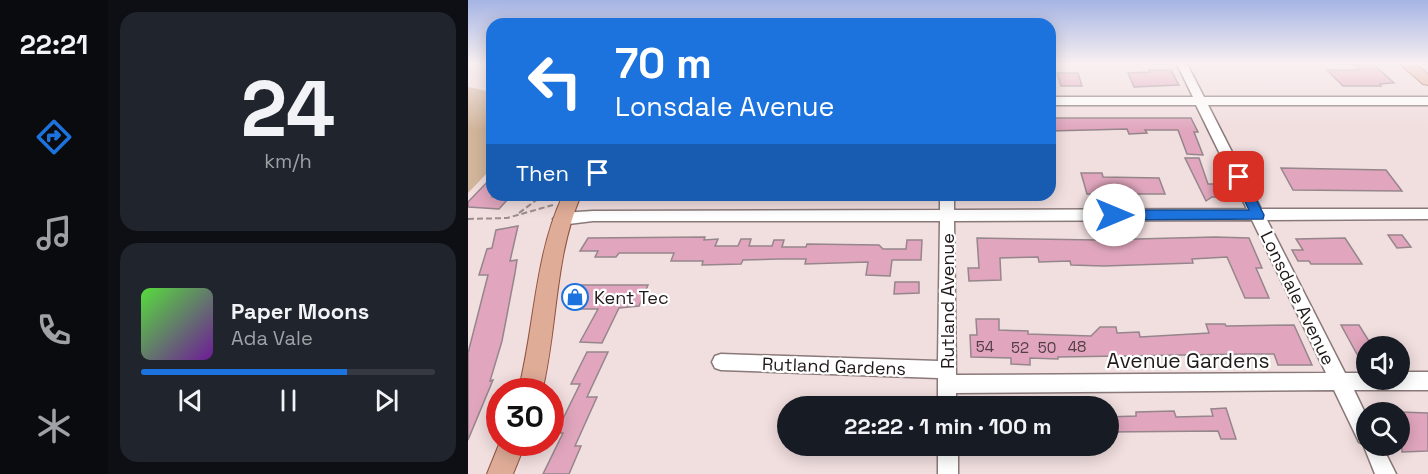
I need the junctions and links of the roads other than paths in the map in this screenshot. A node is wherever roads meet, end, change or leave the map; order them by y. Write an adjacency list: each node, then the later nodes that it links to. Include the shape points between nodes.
1 (1193, 86): 3 (street, Lonsdale Avenue)
2 (1056, 101): 3 (street)
3 (1201, 101): 4 (street); 9 (street, Lonsdale Avenue)
4 (1428, 101)
5 (947, 201): 8 (street, Rutland Avenue)
6 (562, 206): 8 (street, via 593,216); 12 (main road, via 549,263 542,350)
7 (1428, 214): 9 (street)
8 (947, 215): 9 (street); 11 (street, Rutland Avenue)
9 (1258, 215): 13 (street, Lonsdale Avenue)
10 (721, 362): 11 (street, Rutland Gardens)
11 (947, 377): 13 (street, Avenue Gardens); 15 (street, Rutland Avenue)
12 (534, 378)
13 (1339, 381): 14 (street, Avenue Gardens); 16 (street, Lonsdale Avenue)
14 (1428, 381)
15 (947, 396)
16 (1356, 415)
17 (507, 456): 20 (main road)
18 (948, 456): 21 (street)
19 (1377, 456): 22 (street)
20 (500, 474)
21 (948, 474)
22 (1386, 474)

